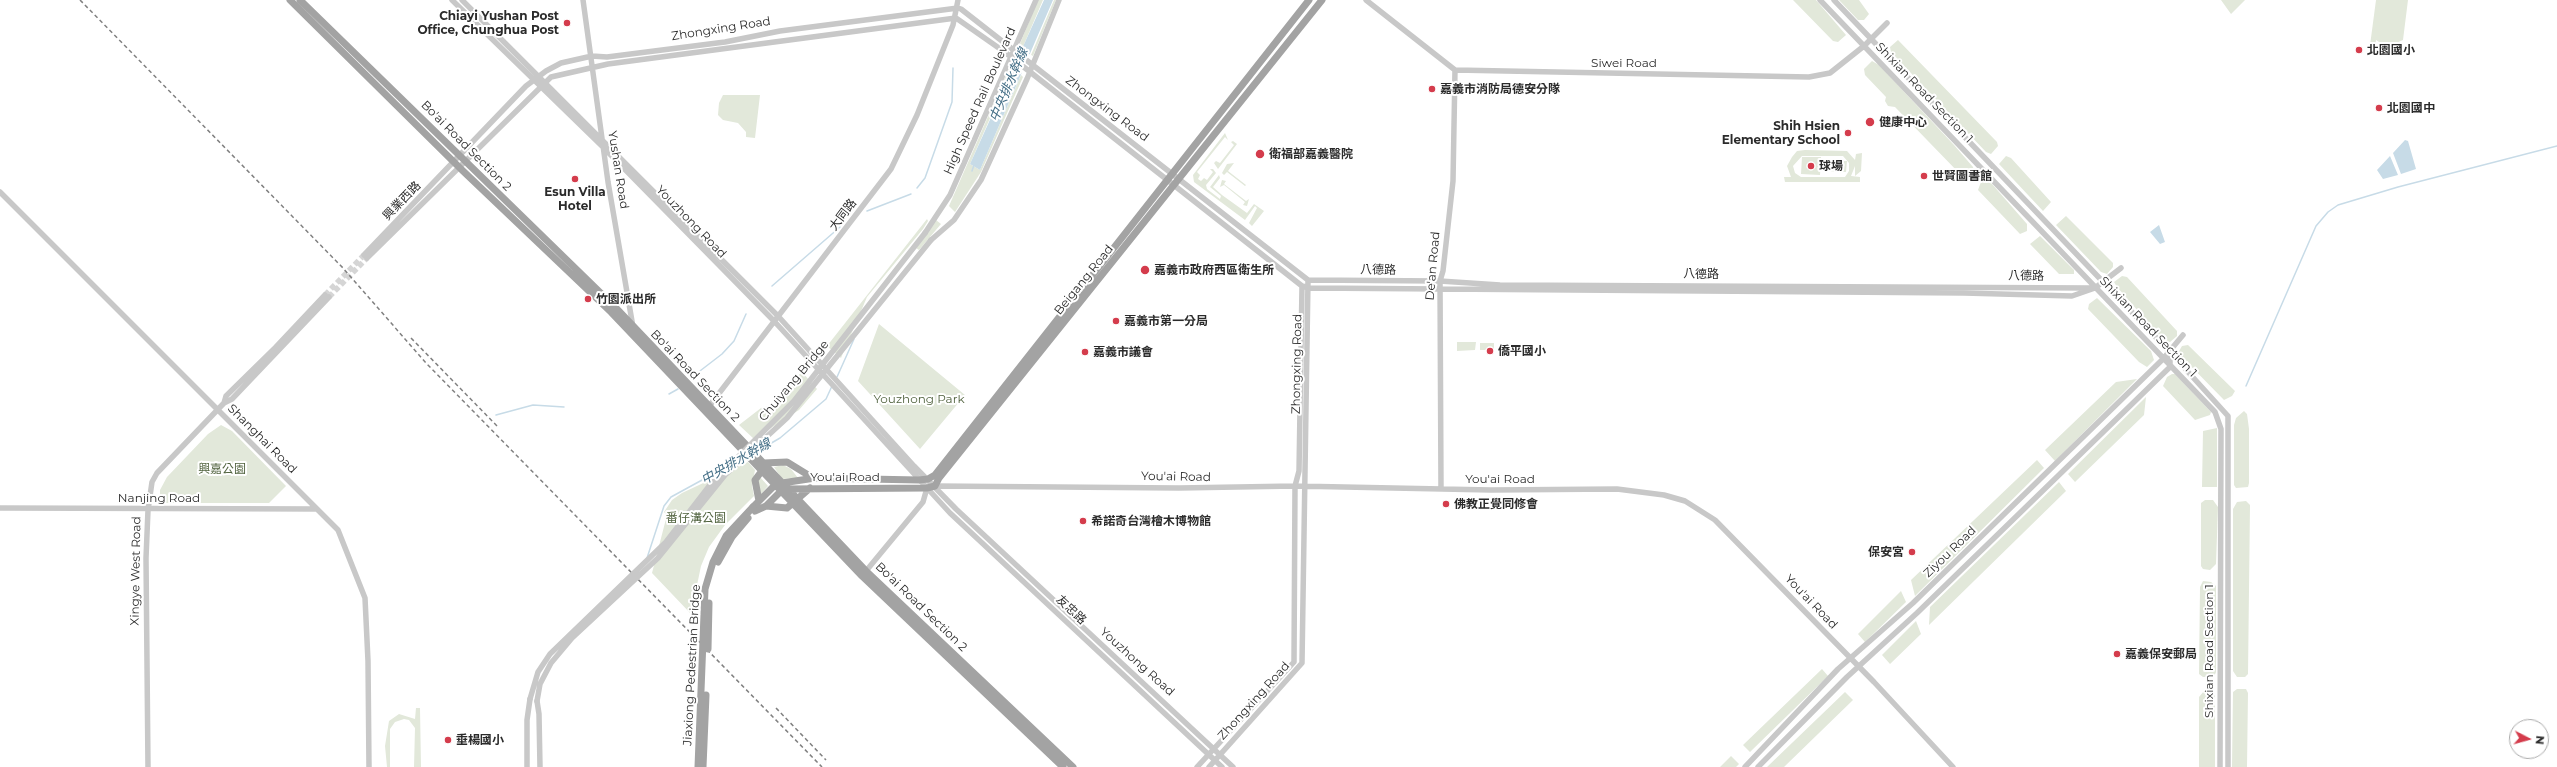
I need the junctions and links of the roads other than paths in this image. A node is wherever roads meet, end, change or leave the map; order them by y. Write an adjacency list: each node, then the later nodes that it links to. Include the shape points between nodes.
1 (290, 0): 33 (main road, Bo'ai Road Section 2)
2 (300, 0): 32 (main road, Bo'ai Road Section 2)
3 (452, 0): 27 (street, Youzhong Road)
4 (462, 0): 26 (street, Youzhong Road)
5 (583, 0): 20 (street, Yushan Road)
6 (958, 0): 14 (street, 大同路)
7 (1036, 0): 19 (street, High Speed Rail Boulevard)
8 (1059, 0): 22 (street)
9 (1309, 0): 34 (main road, Beigang Road)
10 (1322, 0): 35 (main road, Beigang Road)
11 (1366, 0): 24 (street)
12 (1820, 0): 18 (street, Shixian Road Section 1)
13 (1834, 0): 17 (street, Shixian Road Section 1)
14 (958, 8): 15 (street, 大同路); 19 (street); 20 (street, Zhongxing Road, via 780,31 710,44 607,57)
15 (956, 18): 21 (street); 23 (street, Zhongxing Road); 50 (street, 大同路, via 917,115 891,169)
16 (1887, 23): 17 (street, Siwei Road)
17 (1871, 39): 18 (street, Siwei Road); 44 (street, Shixian Road Section 1)
18 (1864, 46): 24 (street, Siwei Road, via 1830,73 1809,77); 48 (street, Shixian Road Section 1)
19 (1015, 51): 21 (street, High Speed Rail Boulevard); 22 (street, Zhongxing Road)
20 (592, 56): 23 (street, Yushan Road); 26 (street, Zhongxing Road, via 561,63)
21 (1012, 58): 25 (street, Zhongxing Road); 39 (street, High Speed Rail Boulevard)
22 (1030, 64): 25 (street); 34 (street, Zhongxing Road)
23 (593, 67): 28 (street, Zhongxing Road, via 551,77); 30 (street, Yushan Road)
24 (1455, 70): 43 (street, De'an Road, via 1453,181)
25 (1027, 71): 36 (street, Zhongxing Road); 94 (street, Chuiyang Bridge, bridge, via 981,180 954,220 931,240 787,418 725,476 658,558 572,638 551,663 545,672 537,701 540,714)
26 (539, 76): 27 (street, Zhongxing Road); 28 (street, Youzhong Road)
27 (534, 80): 29 (street, Youzhong Road); 32 (street, Zhongxing Road)
28 (545, 82): 29 (street, Zhongxing Road); 30 (street, Youzhong Road)
29 (540, 86): 31 (street, Youzhong Road); 32 (street, Zhongxing Road)
30 (602, 140): 31 (street, Yushan Road); 50 (street, Youzhong Road)
31 (603, 147): 51 (street, Youzhong Road); 52 (street, Yushan Road)
32 (463, 158): 33 (street, Zhongxing Road); 52 (main road, Bo'ai Road Section 2)
33 (457, 164): 40 (street, 興業西路); 54 (main road, Bo'ai Road Section 2, via 611,312)
34 (1172, 173): 35 (street, Zhongxing Road); 36 (main road, Beigang Road)
35 (1179, 178): 37 (main road, Beigang Road); 42 (street, Zhongxing Road)
36 (1166, 180): 37 (street, Zhongxing Road); 66 (main road, Beigang Road, via 941,469)
37 (1173, 186): 45 (street, Zhongxing Road); 69 (main road, Beigang Road)
38 (0, 192): 61 (street, Shanghai Road)
39 (942, 210): 93 (street, Chuiyang Bridge, bridge, via 794,402 710,485 661,547 550,654 538,672 530,699 527,720)
40 (366, 256)
41 (2121, 268): 44 (street)
42 (1308, 280): 43 (street, 八德路); 45 (street); 46 (street, Zhongxing Road)
43 (1440, 281): 47 (street, De'an Road); 48 (street, 八德路, via 1500,284)
44 (2104, 282): 48 (street); 55 (street, Shixian Road Section 1)
45 (1302, 286): 46 (street, 八德路); 70 (street, Zhongxing Road, via 1299,471)
46 (1310, 288): 47 (street, 八德路); 71 (street, Zhongxing Road)
47 (1440, 288): 48 (street, 八德路, via 1516,291 2012,293 2072,296); 75 (street, De'an Road)
48 (2095, 288): 56 (street, Shixian Road Section 1)
49 (327, 296): 61 (street, Xingye West Road, via 232,399)
50 (778, 316): 51 (street, 大同路); 58 (street, Youzhong Road)
51 (774, 321): 59 (street, Youzhong Road); 60 (street, 大同路)
52 (632, 324): 54 (street, Yushan Road); 60 (main road, Bo'ai Road Section 2)
53 (2183, 335): 55 (street, Ziyou Road)
54 (638, 342): 60 (main road, Bo'ai Road Section 2)
55 (2170, 352): 56 (street, Ziyou Road); 57 (street); 107 (street, Shixian Road Section 1, via 2228,416)
56 (2163, 359): 57 (street, Shixian Road Section 1); 85 (street, Ziyou Road, via 1913,603)
57 (2170, 367): 86 (street, Ziyou Road, via 1917,613); 106 (street, Shixian Road Section 1, via 2214,412 2221,429)
58 (842, 386): 66 (street, 友忠路)
59 (837, 392): 67 (street, 友忠路)
60 (708, 409): 62 (main road, Bo'ai Road Section 2)
61 (217, 410): 81 (street, Shanghai Road); 83 (street, Xingye West Road, via 157,473 151,487)
62 (754, 458): 63 (main road, Bo'ai Road Section 2); 64 (main road, Bo'ai Road Section 2)
63 (764, 463): 65 (main road, via 787,462); 68 (main road, Bo'ai Road Section 2)
64 (761, 472): 68 (main road, Bo'ai Road Section 2); 77 (main road, via 755,478 754,486)
65 (815, 478): 67 (main road, You'ai Road); 68 (main road, You'ai Road)
66 (928, 479): 67 (main road); 69 (street, 友忠路)
67 (920, 480): 73 (street, 友忠路)
68 (778, 484): 74 (main road, Bo'ai Road Section 2); 76 (main road, Bo'ai Road Section 2); 77 (main road)
69 (935, 486): 70 (street, You'ai Road); 73 (main road); 87 (street, 友忠路, via 973,525)
70 (1295, 486): 71 (street, You'ai Road); 87 (street, Zhongxing Road, via 1294,662)
71 (1304, 486): 75 (street, You'ai Road); 89 (street, Zhongxing Road, via 1302,663)
72 (810, 488): 73 (main road, You'ai Road); 74 (main road, You'ai Road); 78 (main road)
73 (927, 488): 84 (street, via 923,502); 88 (street, 友忠路)
74 (787, 489): 76 (main road); 78 (main road, Bo'ai Road Section 2)
75 (1441, 489): 85 (street, You'ai Road, via 1618,489 1652,492 1685,502 1706,513 1737,542)
76 (780, 492): 78 (main road, Bo'ai Road Section 2); 79 (main road)
77 (759, 501): 82 (main road)
78 (795, 502): 79 (main road, via 787,508); 84 (main road, Bo'ai Road Section 2); 97 (main road, Bo'ai Road Section 2, via 862,576)
79 (766, 506): 82 (main road)
80 (0, 508): 83 (street, Nanjing Road)
81 (318, 509): 83 (street, Nanjing Road); 92 (street, Shanghai Road, via 338,530 365,598)
82 (754, 509): 95 (main road, Jiaxiong Pedestrian Bridge, bridge, via 735,525 723,541 705,589); 96 (main road, bridge, via 732,537 716,566 711,582)
83 (148, 510): 91 (street, Xingye West Road)
84 (866, 571): 98 (main road, Bo'ai Road Section 2)
85 (1851, 659): 86 (street, You'ai Road); 103 (street, Ziyou Road, via 1838,669)
86 (1858, 666): 104 (street, Ziyou Road); 105 (street, You'ai Road)
87 (1214, 750): 88 (street, Zhongxing Road); 89 (street)
88 (1209, 755): 90 (street, 友忠路); 99 (street, Zhongxing Road)
89 (1220, 755): 90 (street, Zhongxing Road); 102 (street)
90 (1215, 760): 100 (street, Zhongxing Road); 101 (street, 友忠路)
91 (148, 767)
92 (369, 767)
93 (527, 767)
94 (540, 767)
95 (698, 767)
96 (703, 767)
97 (1063, 767)
98 (1073, 767)
99 (1197, 767)
100 (1209, 767)
101 (1222, 767)
102 (1233, 767)
103 (1745, 767)
104 (1758, 767)
105 (1953, 767)
106 (2220, 767)
107 (2228, 767)

